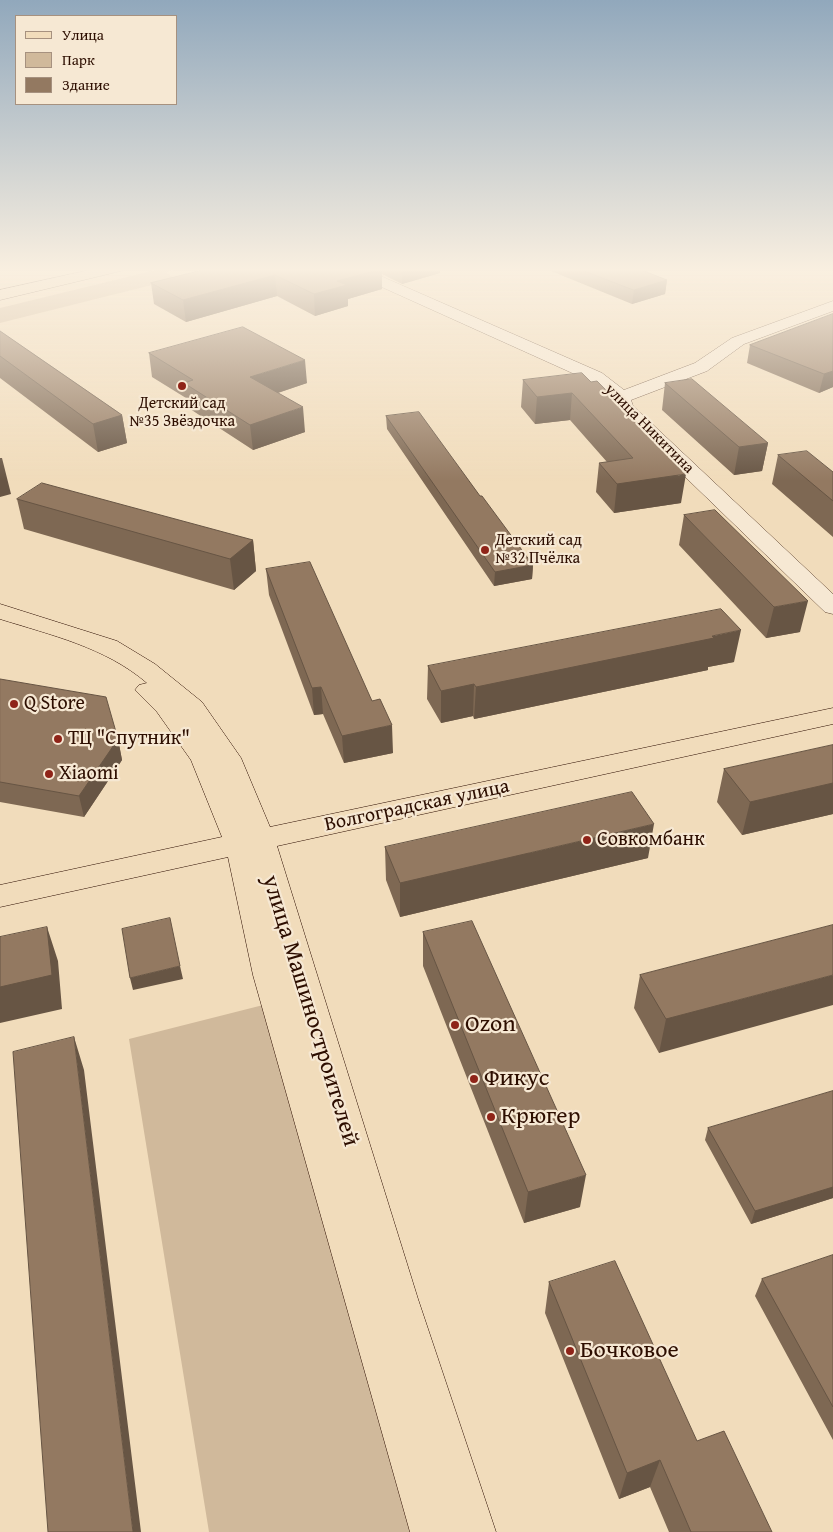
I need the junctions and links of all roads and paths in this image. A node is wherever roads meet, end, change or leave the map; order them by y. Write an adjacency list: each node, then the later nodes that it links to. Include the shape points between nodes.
1 (510, 338): 3 (street, улица Никитина, via 596,377)
2 (745, 338): 3 (street, via 701,367)
3 (622, 397): 4 (street, улица Никитина, via 624,408)
4 (833, 607)
5 (0, 611): 9 (main road, улица Машиностроителей, via 108,646 146,669 193,708 226,758)
6 (0, 626): 9 (main road, via 94,654 130,673 166,706 204,759)
7 (833, 700): 9 (main road)
8 (833, 716): 9 (main road, Волгоградская улица)
9 (246, 833): 10 (main road); 11 (main road, Волгоградская улица); 12 (main road, via 270,975); 13 (main road, улица Машиностроителей)
10 (0, 876)
11 (0, 896)
12 (434, 1532)
13 (472, 1532)

